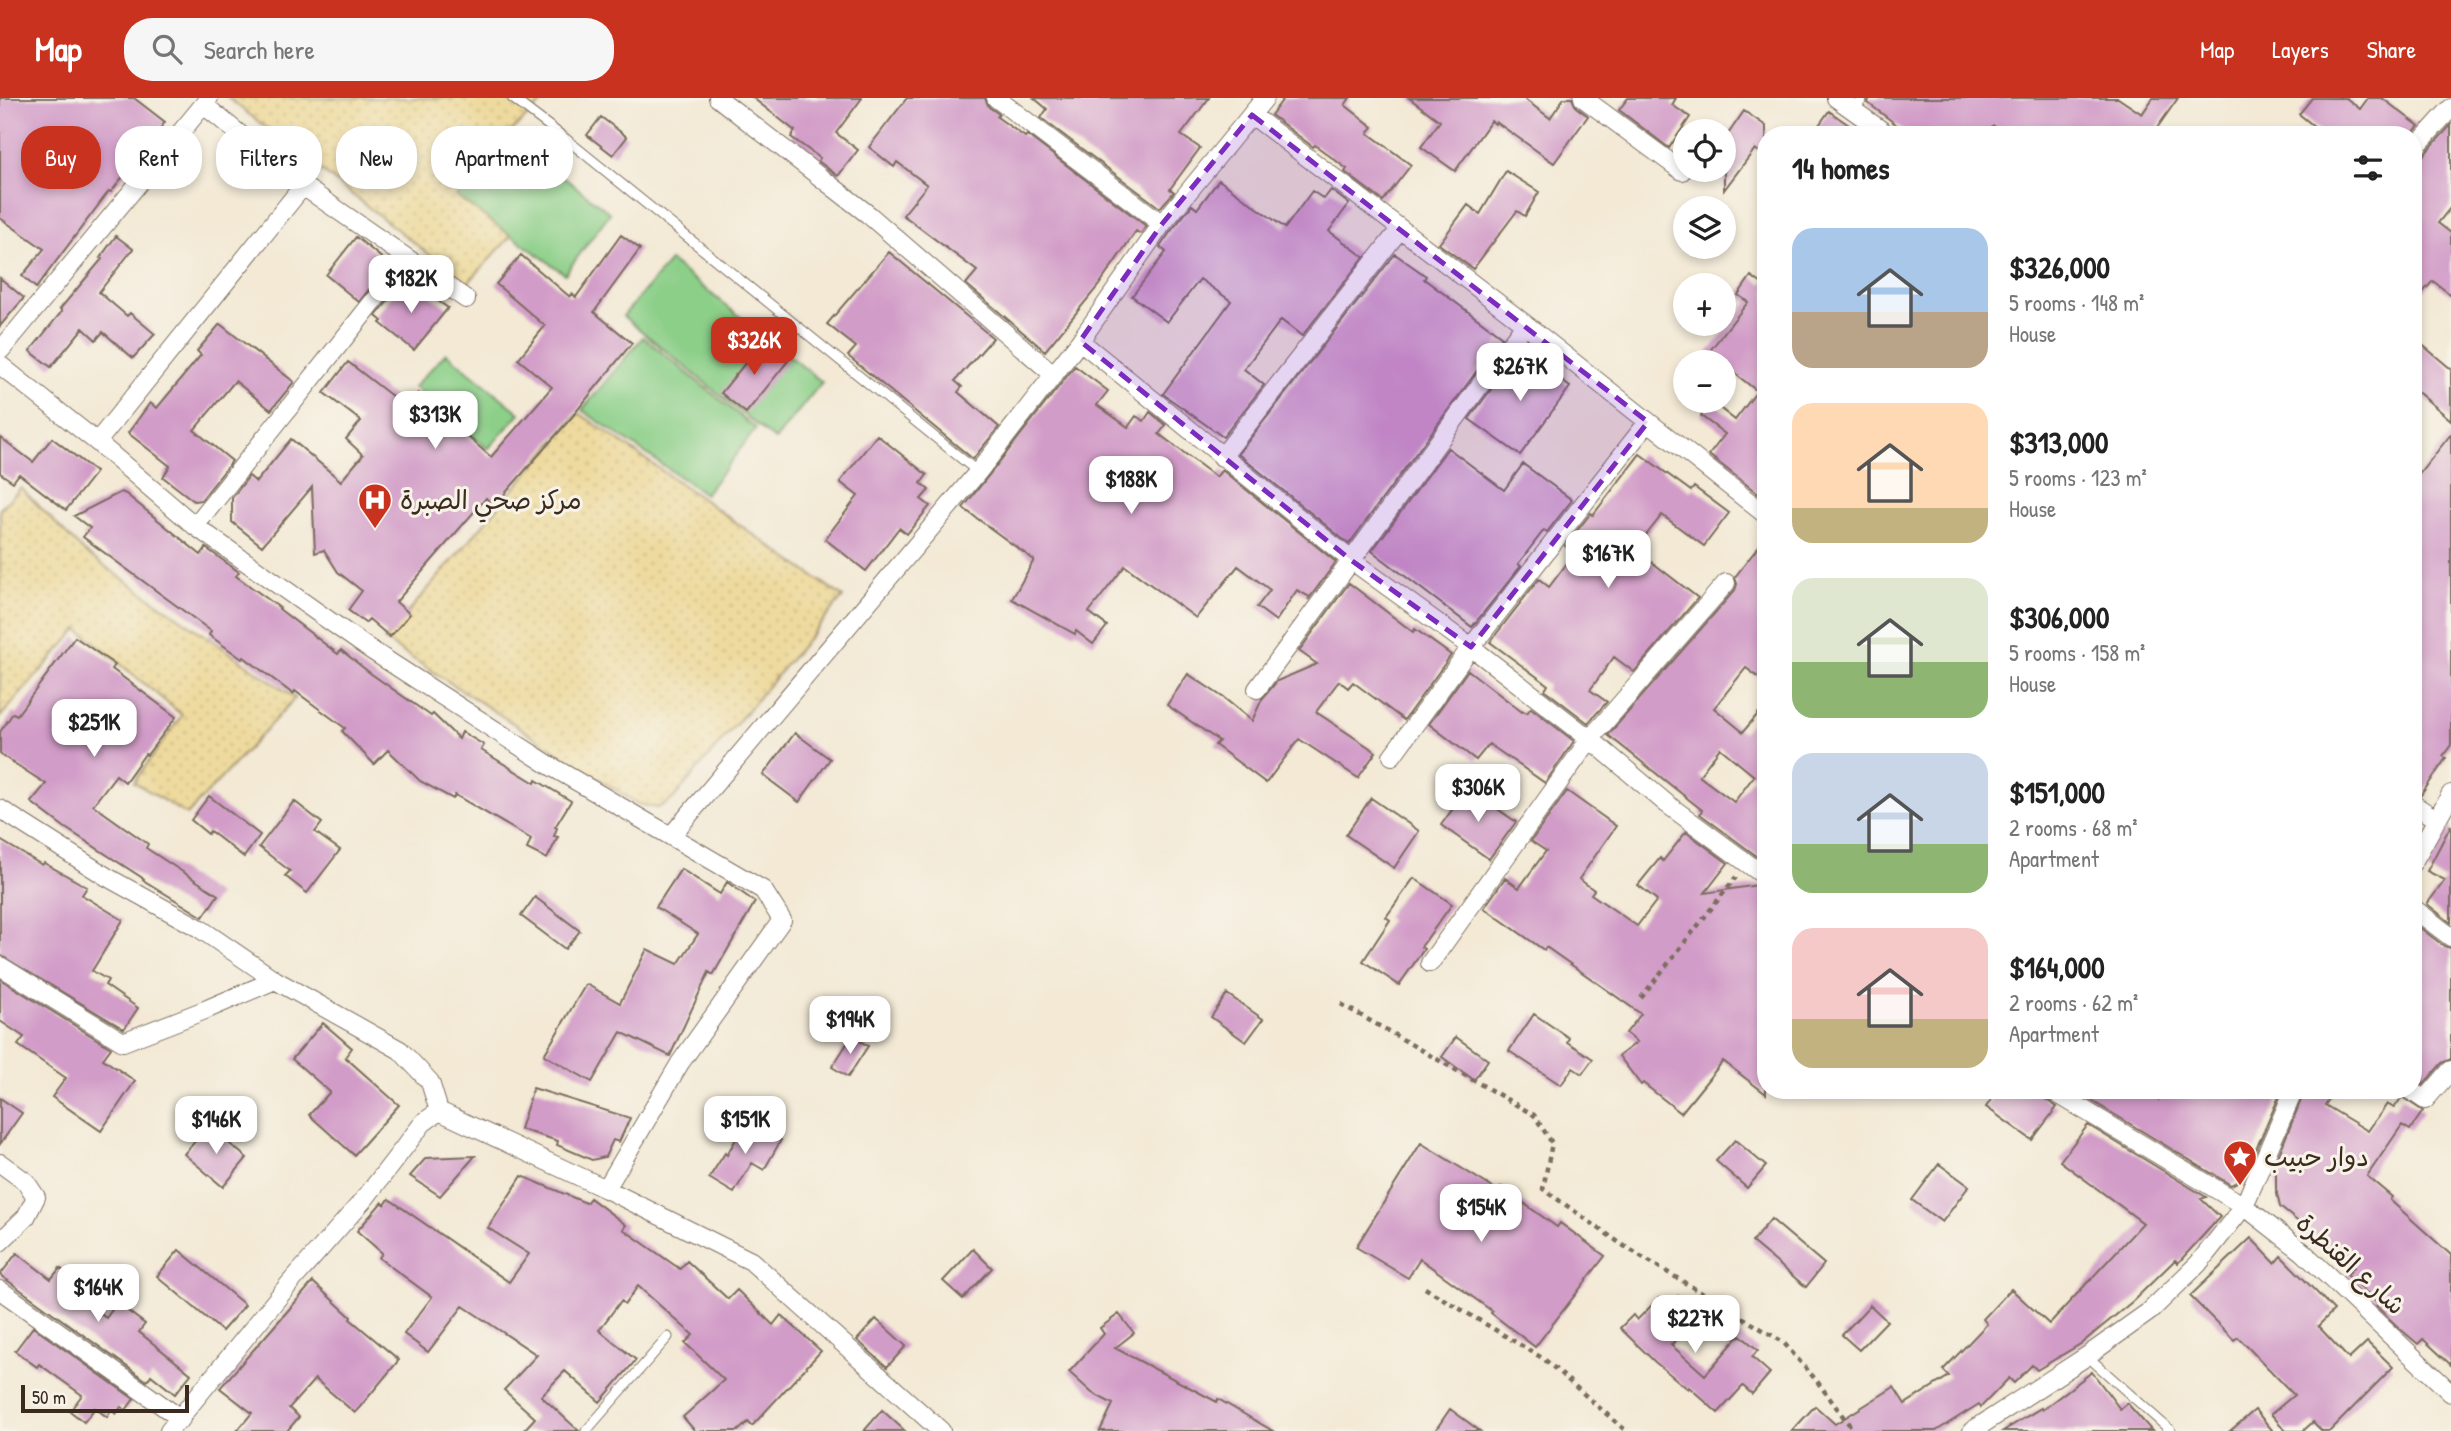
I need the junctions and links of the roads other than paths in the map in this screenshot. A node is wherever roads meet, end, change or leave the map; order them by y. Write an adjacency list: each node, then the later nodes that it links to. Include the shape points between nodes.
1 (512, 98): 29 (lane)
2 (718, 98): 25 (street, via 869,215)
3 (996, 98): 17 (street)
4 (1265, 98): 10 (street)
5 (1583, 98): 14 (street)
6 (1836, 98): 8 (street)
7 (207, 101): 11 (street); 23 (street)
8 (1858, 104): 12 (street)
9 (2451, 108): 13 (street)
10 (1252, 115): 17 (street); 18 (street)
11 (235, 126)
12 (1879, 126)
13 (2422, 140)
14 (1673, 164)
15 (301, 189): 27 (street)
16 (307, 189): 19 (street)
17 (1162, 224): 22 (street)
18 (1400, 229): 21 (street); 28 (street)
19 (407, 259): 20 (street); 31 (street)
20 (466, 299)
21 (1525, 324): 26 (street); 32 (street)
22 (1080, 341): 25 (street); 28 (street)
23 (0, 350)
24 (0, 365): 27 (street)
25 (1054, 375): 29 (street)
26 (1648, 422): 30 (street); 34 (street)
27 (97, 442): 31 (street)
28 (1222, 457): 32 (street)
29 (978, 472): 42 (street)
30 (1757, 508)
31 (195, 526): 42 (street, via 368,648 549,765)
32 (1351, 561): 34 (street); 35 (street)
33 (1726, 583): 36 (street)
34 (1471, 647): 36 (street); 37 (street)
35 (1257, 688)
36 (1590, 739): 44 (street); 47 (street)
37 (1392, 756)
38 (2451, 794): 41 (street)
39 (0, 809): 49 (street)
40 (2422, 810): 41 (street)
41 (2437, 820): 43 (street)
42 (671, 836): 56 (street, via 763,890 782,920 680,1063)
43 (2422, 846)
44 (1757, 870)
45 (2422, 915): 46 (street)
46 (2451, 937)
47 (1430, 963)
48 (0, 966): 49 (street, via 123,1042)
49 (275, 979): 54 (street, via 400,1050 430,1082)
50 (2451, 1070): 51 (street, via 2425,1100)
51 (2422, 1098)
52 (2066, 1099): 57 (street, شارع القنطرة)
53 (2290, 1099): 57 (street)
54 (439, 1111): 56 (street); 63 (street, via 423,1123)
55 (0, 1163): 58 (street, via 26,1182 36,1197 26,1217)
56 (606, 1189): 65 (street, via 751,1261)
57 (2244, 1206): 61 (street, via 2198,1264 2150,1311); 62 (street, شارع القنطرة, via 2303,1252)
58 (0, 1242)
59 (0, 1290): 63 (street)
60 (668, 1337): 64 (lane)
61 (2087, 1356): 66 (street); 67 (lane)
62 (2451, 1393)
63 (175, 1425)
64 (586, 1431)
65 (941, 1431)
66 (1972, 1431)
67 (2171, 1431)

